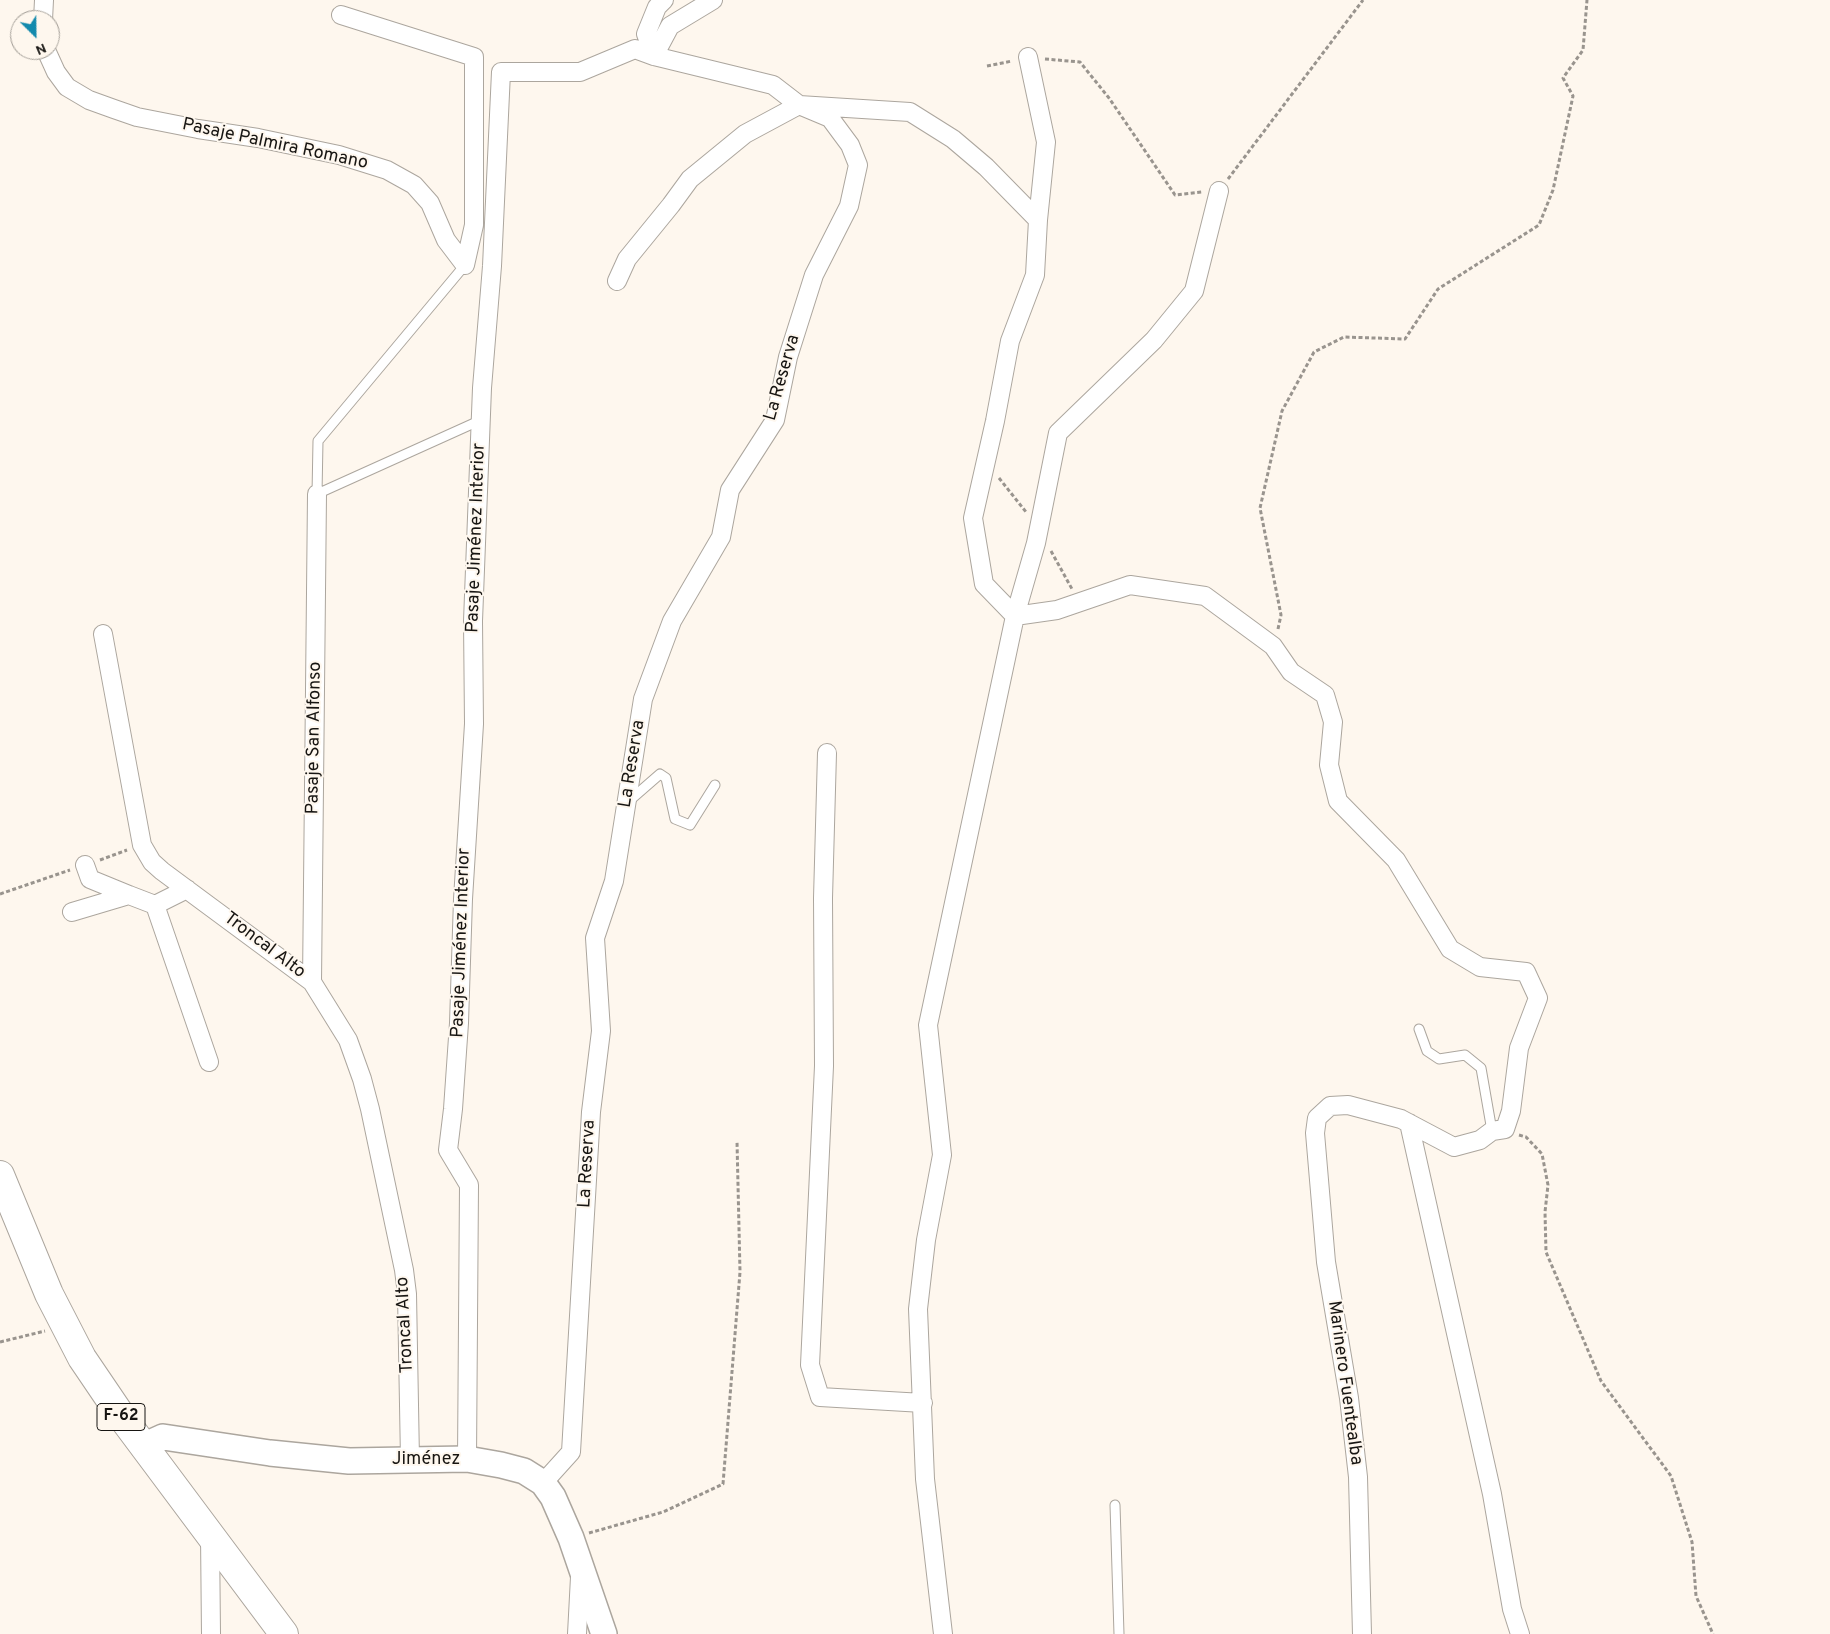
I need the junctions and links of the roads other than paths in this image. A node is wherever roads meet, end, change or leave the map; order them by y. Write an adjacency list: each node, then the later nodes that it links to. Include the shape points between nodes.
1 (664, 0): 4 (street, via 657,7 646,34)
2 (713, 0): 4 (street, via 670,26)
3 (341, 15): 10 (street, via 474,57 474,225)
4 (654, 56): 7 (street, La Reserva, via 773,85); 12 (street, Pasaje Jiménez Interior, via 635,50 580,72 500,72)
5 (1028, 57): 9 (street, via 1046,142)
6 (51, 60): 10 (street, Pasaje Palmira Romano, via 67,87 90,100 137,117 340,155 387,170 414,185 430,203 446,240)
7 (799, 105): 9 (street, via 910,112 953,139); 11 (street, via 745,134 690,179 627,259); 18 (street, La Reserva, via 830,118 850,145 858,165 849,206 814,275 788,357 775,420 730,490 721,537 672,621 643,699)
8 (1219, 191): 14 (street, via 1194,291 1154,340 1058,433 1036,543)
9 (1038, 220): 14 (street, via 1035,275 1010,341 973,518 984,584)
10 (464, 265): 13 (lane, via 318,441)
11 (617, 281)
12 (482, 420): 13 (lane); 33 (street, Pasaje Jiménez Interior, via 473,621 474,724 459,1024 448,1150 469,1186)
13 (317, 494): 24 (street, Pasaje San Alfonso)
14 (1015, 616): 28 (street, via 1057,610 1130,585 1206,596 1273,646 1291,672 1325,695 1333,722 1329,765 1338,801 1396,860 1450,948 1480,967 1526,972 1538,998 1519,1048 1511,1111); 30 (street, via 928,1025 942,1155 926,1240 918,1309)
15 (103, 634): 20 (street, Troncal Alto, via 142,845 152,862)
16 (827, 753): 30 (street, via 823,898 824,1066 810,1365 820,1397)
17 (715, 785): 18 (lane, via 690,825 675,819 666,778 660,774)
18 (627, 802): 34 (street, La Reserva, via 614,880 595,938 601,1031 591,1112 571,1452)
19 (85, 865): 21 (street, via 90,879)
20 (187, 889): 22 (street); 24 (street, Troncal Alto)
21 (129, 895): 22 (street); 23 (street)
22 (155, 905): 26 (street)
23 (72, 912)
24 (312, 982): 32 (street, Troncal Alto, via 348,1040 362,1079 404,1270)
25 (1419, 1030): 28 (lane, via 1427,1051 1439,1059 1465,1055 1481,1068)
26 (209, 1062)
27 (1409, 1123): 28 (street, via 1454,1147 1480,1140); 44 (street, Marinero Fuentealba, via 1401,1118 1348,1105 1330,1106 1317,1118 1315,1133 1326,1262 1349,1398 1358,1477); 45 (street, via 1492,1494 1512,1609)
28 (1498, 1130)
29 (0, 1175): 31 (main road, F-62, via 65,1326 101,1388)
30 (923, 1403): 42 (street, via 925,1479)
31 (143, 1446): 32 (street, Jiménez, via 163,1437 270,1454 349,1461); 36 (main road, F-62)
32 (410, 1460): 33 (street, Jiménez)
33 (467, 1460): 34 (street, Jiménez, via 524,1471)
34 (543, 1483): 37 (street, Jiménez, via 553,1496)
35 (1115, 1505): 43 (lane)
36 (210, 1535): 38 (street); 39 (main road, F-62)
37 (581, 1564): 40 (street); 41 (street, Jiménez)
38 (212, 1634)
39 (284, 1634)
40 (577, 1634)
41 (604, 1634)
42 (943, 1634)
43 (1119, 1634)
44 (1362, 1634)
45 (1520, 1634)

